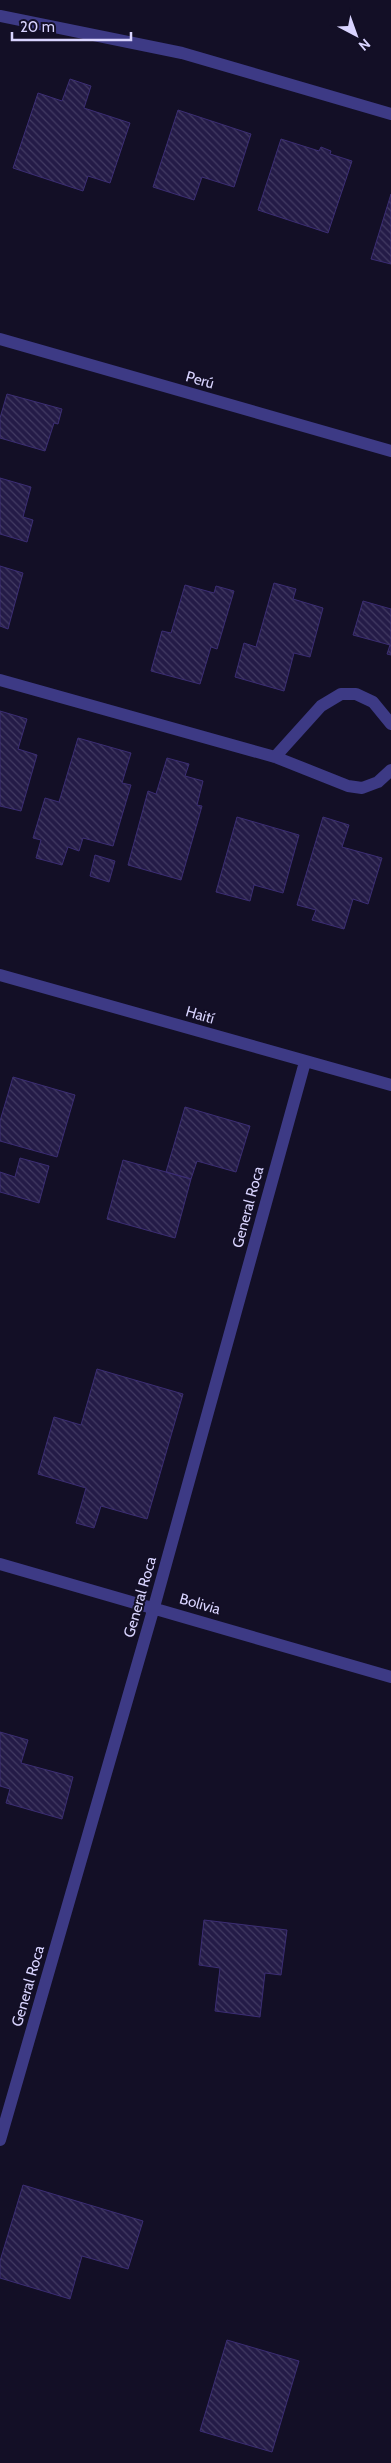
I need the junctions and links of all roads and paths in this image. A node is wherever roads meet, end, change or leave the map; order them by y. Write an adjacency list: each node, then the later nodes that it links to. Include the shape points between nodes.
1 (0, 16): 2 (street, via 182,53)
2 (391, 114)
3 (0, 339): 4 (street, Perú)
4 (391, 451)
5 (0, 680): 7 (street)
6 (391, 724): 7 (street, via 373,702 356,694 341,694 321,706)
7 (275, 757): 8 (street, via 348,786 362,788 378,782)
8 (391, 770)
9 (0, 975): 10 (street, Haití)
10 (305, 1062): 11 (street, Haití); 13 (street, General Roca)
11 (391, 1086)
12 (0, 1564): 13 (street, Bolivia)
13 (154, 1607): 14 (street, Bolivia); 15 (street, General Roca)
14 (391, 1677)
15 (0, 2140)

